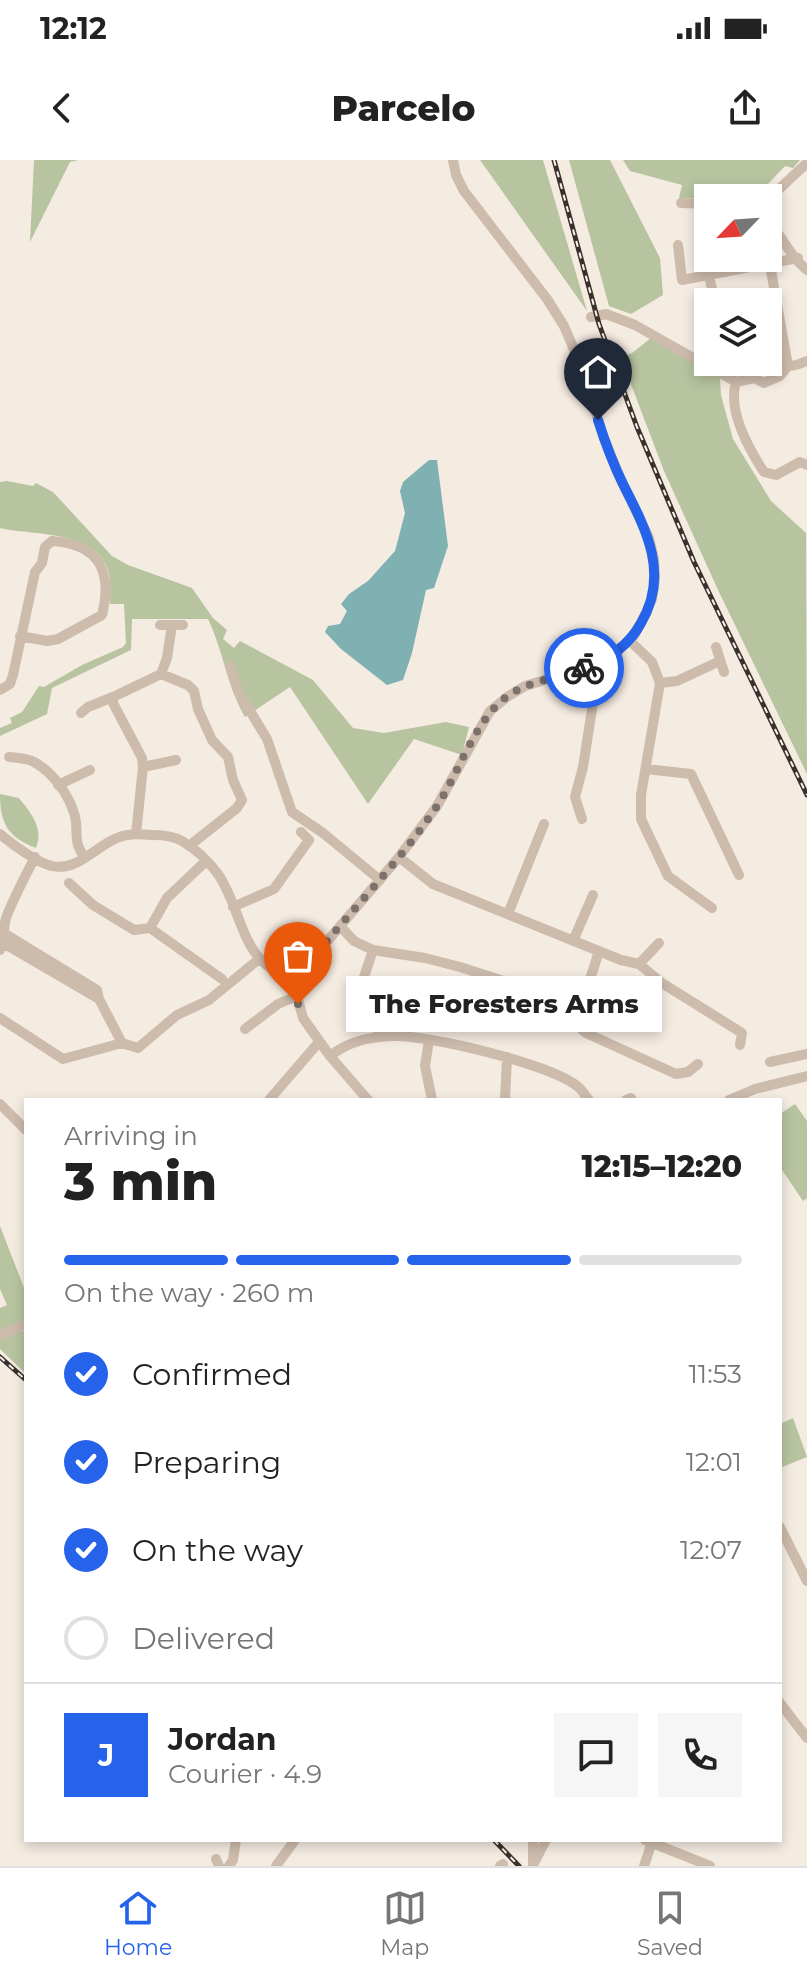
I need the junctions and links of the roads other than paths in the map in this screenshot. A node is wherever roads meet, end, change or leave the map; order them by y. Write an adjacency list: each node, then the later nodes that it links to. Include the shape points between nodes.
1 (453, 160): 23 (street, via 464,191 564,326 609,451 649,538 652,599)
2 (807, 163): 3 (street)
3 (782, 186)
4 (681, 203): 5 (street)
5 (694, 203)
6 (782, 241): 9 (street)
7 (678, 245): 13 (street, via 682,280)
8 (807, 248): 9 (street)
9 (798, 258): 10 (street); 11 (street)
10 (782, 262)
11 (807, 270)
12 (731, 272): 13 (street)
13 (709, 276): 14 (street)
14 (712, 288)
15 (591, 317): 19 (street, via 606,314 635,325)
16 (782, 346): 18 (street)
17 (807, 361): 18 (street)
18 (788, 366): 19 (street, via 764,383 754,378)
19 (736, 382): 20 (street, via 737,413 764,472 776,475 800,462)
20 (807, 465)
21 (172, 625): 27 (street)
22 (20, 636): 22 (street, via 45,547 52,541 73,542 98,560 105,572 102,615 58,639); 29 (street, via 10,684)
23 (629, 640): 26 (street); 28 (street, via 652,662)
24 (716, 647): 28 (street, via 722,667)
25 (230, 666): 49 (street, via 238,691 267,739 292,812)
26 (582, 669): 38 (street, via 593,703 571,808); 45 (street, via 525,686 490,711 437,806)
27 (161, 674): 30 (street); 43 (street, via 194,691 212,740 228,757 242,800)
28 (660, 683): 35 (street)
29 (0, 690)
30 (113, 697): 31 (street); 34 (street)
31 (81, 713)
32 (9, 757): 37 (street, via 31,760)
33 (176, 760): 34 (street)
34 (143, 767): 41 (street)
35 (646, 769): 48 (street, via 691,774); 54 (street, via 639,814 664,868 672,881)
36 (90, 770): 37 (street)
37 (58, 785): 46 (street, via 76,819 75,837)
38 (582, 819)
39 (544, 824): 55 (street)
40 (0, 834): 44 (street)
41 (136, 834): 43 (street, via 170,836); 46 (street, via 113,839)
42 (309, 840): 53 (street, via 274,889)
43 (189, 846): 47 (street)
44 (35, 857): 46 (street, via 54,867); 52 (street)
45 (399, 857): 49 (street); 55 (street, via 433,884)
46 (85, 858)
47 (206, 861): 53 (street); 56 (street, via 167,898)
48 (739, 875)
49 (380, 880): 57 (street)
50 (69, 883): 56 (street, via 134,930)
51 (593, 895): 58 (street)
52 (5, 906): 59 (street)
53 (233, 907): 63 (street)
54 (712, 908)
55 (508, 914): 58 (street)
56 (151, 924): 65 (street)
57 (340, 926): 61 (street); 66 (street)
58 (573, 941): 62 (street)
59 (2, 942): 76 (street, via 97,990)
60 (659, 943): 64 (street)
61 (373, 950): 67 (street); 69 (street, via 460,967)
62 (599, 951): 64 (street); 69 (street, via 586,989)
63 (259, 959): 66 (street); 76 (street, via 143,1045)
64 (639, 964): 77 (street, via 742,1033)
65 (222, 979)
66 (299, 979): 68 (street)
67 (362, 983)
68 (297, 996): 72 (street); 75 (street, via 303,1018)
69 (570, 1002): 83 (street, via 580,1029 676,1074 687,1077)
70 (360, 1004): 73 (street, via 373,1002)
71 (0, 1018): 76 (street, via 63,1059)
72 (245, 1029)
73 (379, 1037): 74 (street); 79 (street, via 350,1043)
74 (429, 1040): 80 (street); 88 (street, via 425,1066)
75 (319, 1042): 79 (street); 86 (street)
76 (122, 1043)
77 (740, 1045)
78 (807, 1054): 81 (street)
79 (330, 1056): 87 (street)
80 (507, 1057): 89 (street); 90 (street, via 554,1074)
81 (783, 1058): 82 (street); 85 (street)
82 (770, 1062)
83 (698, 1064)
84 (807, 1076): 85 (street)
85 (788, 1079): 91 (street)
86 (271, 1098)
87 (366, 1098)
88 (432, 1098)
89 (505, 1098)
90 (587, 1098)
91 (735, 1098)
92 (0, 1104): 93 (street)
93 (24, 1128)
94 (24, 1325): 95 (street)
95 (0, 1335)
96 (782, 1531): 97 (street)
97 (807, 1581)
98 (782, 1706): 99 (street)
99 (807, 1738)
100 (236, 1842): 107 (street)
101 (294, 1842): 108 (street)
102 (533, 1842): 109 (street)
103 (539, 1842): 109 (street)
104 (545, 1842): 109 (street)
105 (648, 1842): 110 (street)
106 (650, 1842): 111 (street)
107 (229, 1866)
108 (276, 1866)
109 (533, 1866)
110 (644, 1866)
111 (710, 1866)

